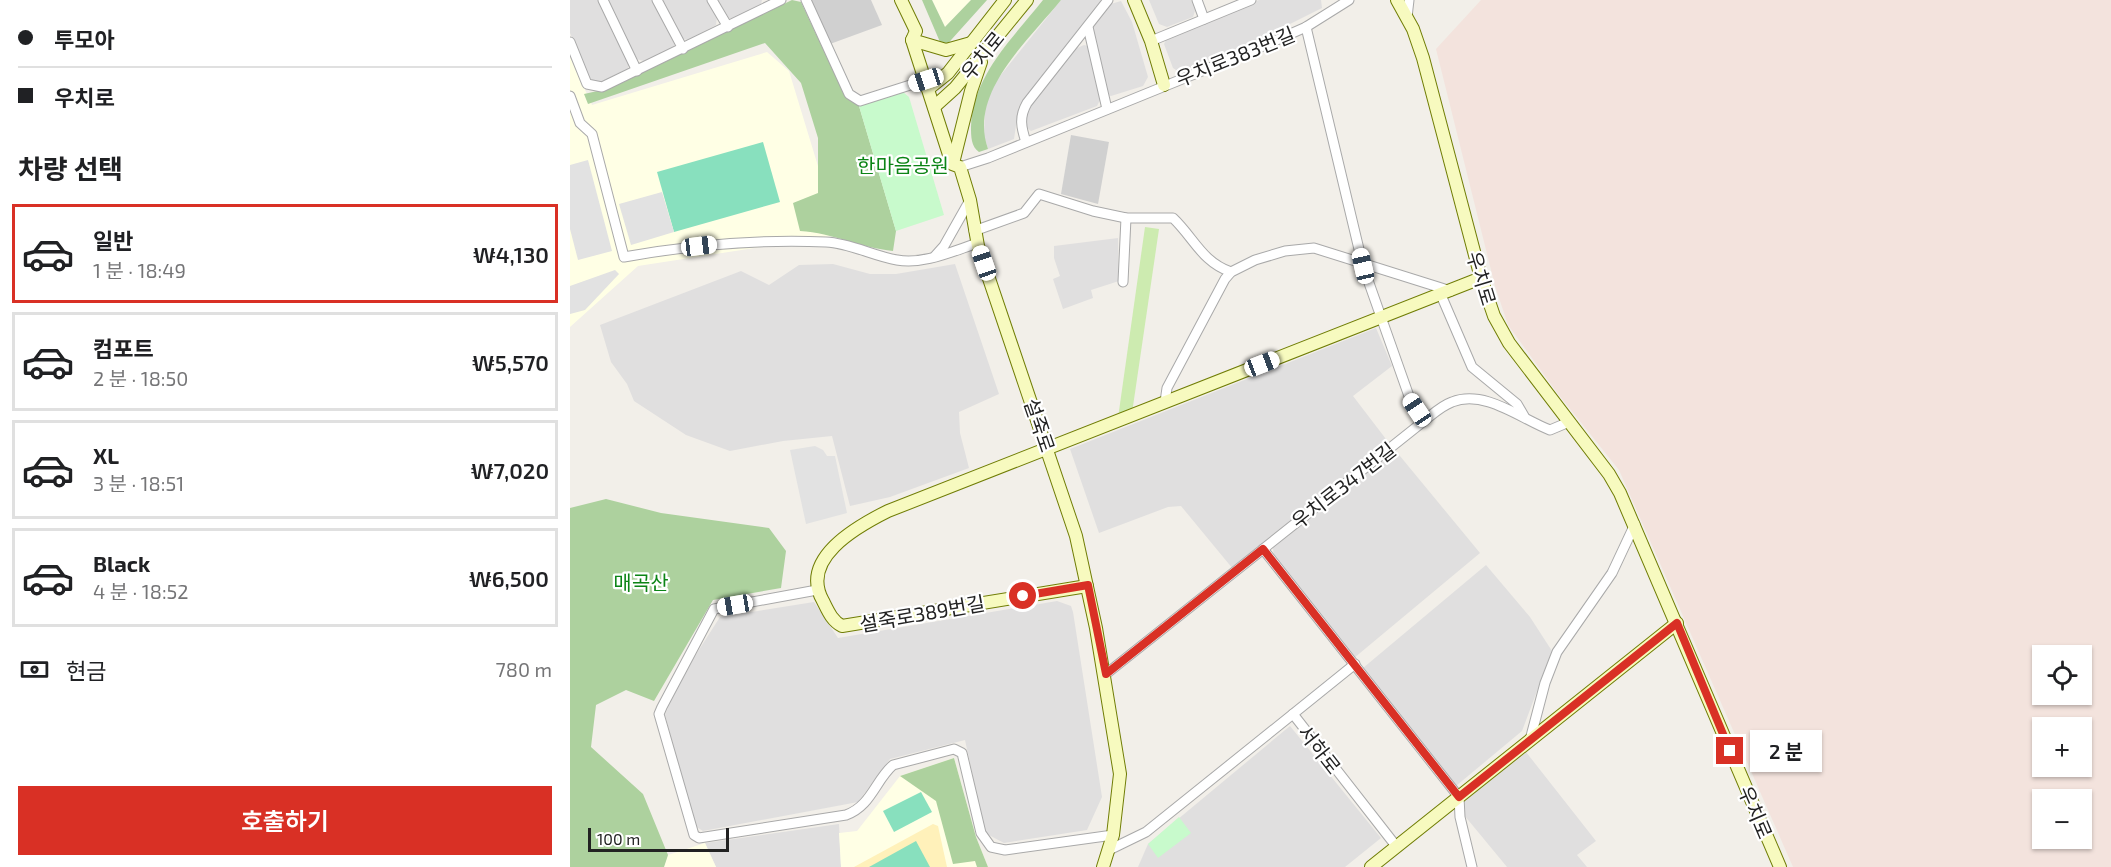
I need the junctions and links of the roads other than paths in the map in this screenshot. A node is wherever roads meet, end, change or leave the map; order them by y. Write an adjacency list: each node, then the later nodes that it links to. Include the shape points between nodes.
1 (603, 0): 29 (street)
2 (657, 0): 27 (street)
3 (712, 0): 20 (street)
4 (806, 0): 30 (street, via 849,94 860,101)
5 (901, 0): 23 (street, 설죽로, via 916,31)
6 (1005, 0): 26 (street, 우치로)
7 (1027, 0): 28 (street, 우치로)
8 (1108, 0): 21 (street)
9 (1134, 0): 24 (street)
10 (1197, 0): 19 (street)
11 (1251, 0): 19 (street)
12 (1327, 0): 17 (street)
13 (1349, 0): 17 (street, 우치로383번길)
14 (1396, 0): 18 (street, 우치로)
15 (1409, 0): 18 (street)
16 (775, 1): 20 (street)
17 (1334, 10): 22 (street, 우치로383번길)
18 (1407, 17): 43 (street, 우치로, via 1423,58)
19 (1204, 19): 24 (street)
20 (728, 27): 27 (street)
21 (1088, 27): 34 (street); 35 (street, via 1064,52 1022,113)
22 (1306, 27): 31 (street, 우치로383번길); 41 (street, 우치로383번길)
23 (912, 40): 26 (street, via 946,50); 30 (street, 설죽로)
24 (1151, 41): 31 (street)
25 (570, 42): 29 (street, via 587,84 602,87)
26 (972, 42): 30 (street, 우치로, via 948,74)
27 (683, 49): 29 (street)
28 (987, 50): 33 (street, 우치로); 36 (street, via 971,92)
29 (637, 71)
30 (927, 85): 33 (street, 설죽로)
31 (1164, 85): 34 (street, 우치로383번길)
32 (570, 96): 40 (street, via 580,123 592,134 624,257 758,241 830,242 899,261)
33 (934, 107): 36 (street, 설죽로)
34 (1107, 109): 35 (street, 우치로383번길)
35 (1026, 142): 36 (street, 우치로383번길)
36 (956, 166): 37 (street, 설죽로)
37 (970, 200): 39 (street, 설죽로); 40 (street)
38 (1126, 218): 39 (street, via 1039,194 1024,213); 42 (street, via 1173,218 1203,256); 44 (street)
39 (976, 237): 40 (street); 51 (street, 설죽로)
40 (934, 257)
41 (1363, 266): 42 (street, via 1325,251 1300,248 1255,260); 45 (street); 46 (street)
42 (1231, 272): 47 (street, via 1171,380)
43 (1481, 278): 45 (street); 50 (street, 우치로, via 1501,330)
44 (1123, 282)
45 (1446, 293): 46 (street); 48 (street, 우치로347번길, via 1472,367)
46 (1381, 318): 47 (street); 49 (street, via 1410,399)
47 (1165, 402): 51 (street)
48 (1526, 417): 49 (street, 우치로347번길, via 1492,404 1461,399 1446,404); 50 (street, 우치로347번길, via 1550,430)
49 (1424, 421): 53 (street, 우치로347번길)
50 (1569, 422): 52 (street, 우치로, via 1613,479)
51 (1048, 449): 54 (street, 설죽로, via 1077,536); 55 (street, via 868,521 821,561)
52 (1635, 524): 56 (street, 우치로); 60 (street, via 1611,573 1557,652)
53 (1263, 549): 57 (street); 58 (street, 우치로347번길)
54 (1088, 585): 55 (street, 설죽로389번길, via 842,627 835,622); 58 (street, 설죽로)
55 (817, 590): 62 (street, via 714,609 662,707 659,714 694,835 699,838 846,815 867,802 893,765 954,749 962,753 981,833 991,847 1005,850)
56 (1677, 623): 60 (street); 68 (street, 우치로)
57 (1354, 663): 59 (street, 서하로); 61 (street)
58 (1106, 674): 62 (street, 설죽로, via 1120,768)
59 (1293, 714): 63 (street, 서하로); 64 (street, via 1160,822)
60 (1529, 743): 61 (street)
61 (1459, 797): 63 (street); 67 (street)
62 (1113, 835): 64 (street, 설죽로)
63 (1396, 846): 66 (street)
64 (1109, 850): 65 (street, 설죽로)
65 (1103, 867)
66 (1371, 867)
67 (1472, 867)
68 (1780, 867)

